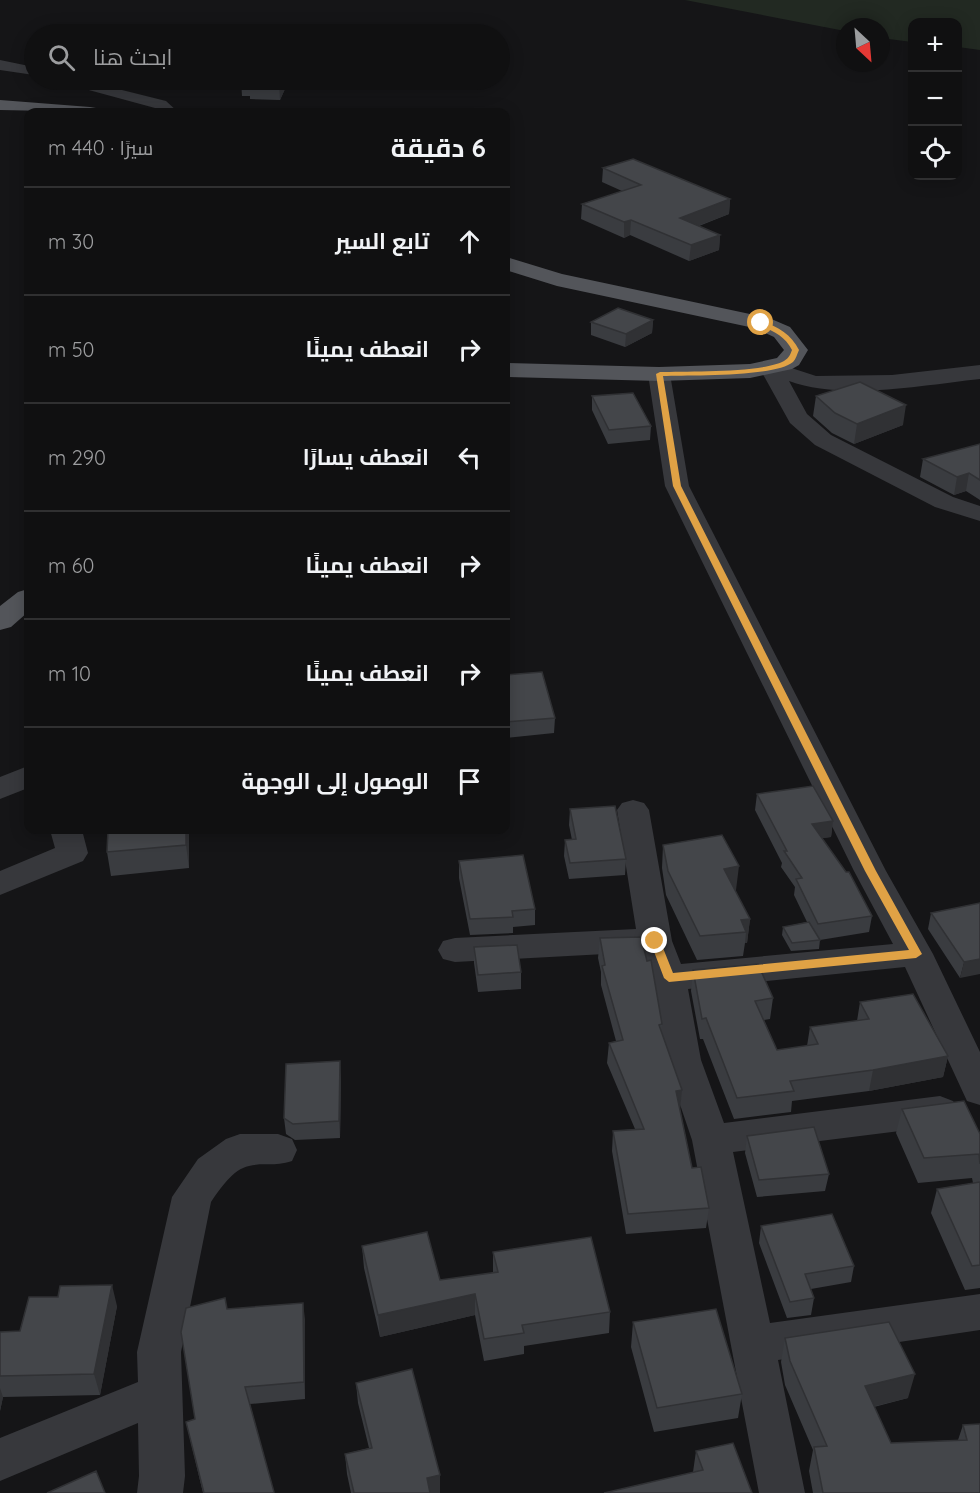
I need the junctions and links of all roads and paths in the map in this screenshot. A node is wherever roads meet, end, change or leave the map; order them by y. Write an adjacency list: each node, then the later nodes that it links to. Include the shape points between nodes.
1 (0, 65): 2 (street)
2 (24, 69)
3 (100, 90): 6 (street)
4 (0, 105): 5 (main road)
5 (39, 108)
6 (164, 108)
7 (510, 264): 8 (main road, via 557,279 761,323 782,332 796,350 791,360)
8 (770, 367): 10 (street, via 814,383 892,382); 11 (main road); 12 (street, via 798,418 823,440 944,502)
9 (510, 370): 11 (main road)
10 (980, 372)
11 (660, 374): 22 (street, via 677,486 870,871)
12 (980, 514)
13 (24, 601): 14 (main road)
14 (0, 621)
15 (24, 778): 16 (street)
16 (0, 789)
17 (633, 810): 20 (street)
18 (67, 834): 19 (street, via 72,853)
19 (0, 884)
20 (655, 941): 21 (street); 23 (street)
21 (455, 950)
22 (916, 954): 23 (street); 24 (street)
23 (669, 978): 26 (street, via 683,1060)
24 (980, 1091)
25 (980, 1105): 26 (street)
26 (711, 1140): 29 (street)
27 (278, 1150): 30 (street, via 240,1150 212,1170 192,1197 159,1352)
28 (980, 1312): 29 (street)
29 (753, 1344): 33 (street)
30 (160, 1393): 31 (street); 32 (street)
31 (0, 1460)
32 (159, 1493)
33 (782, 1493)

